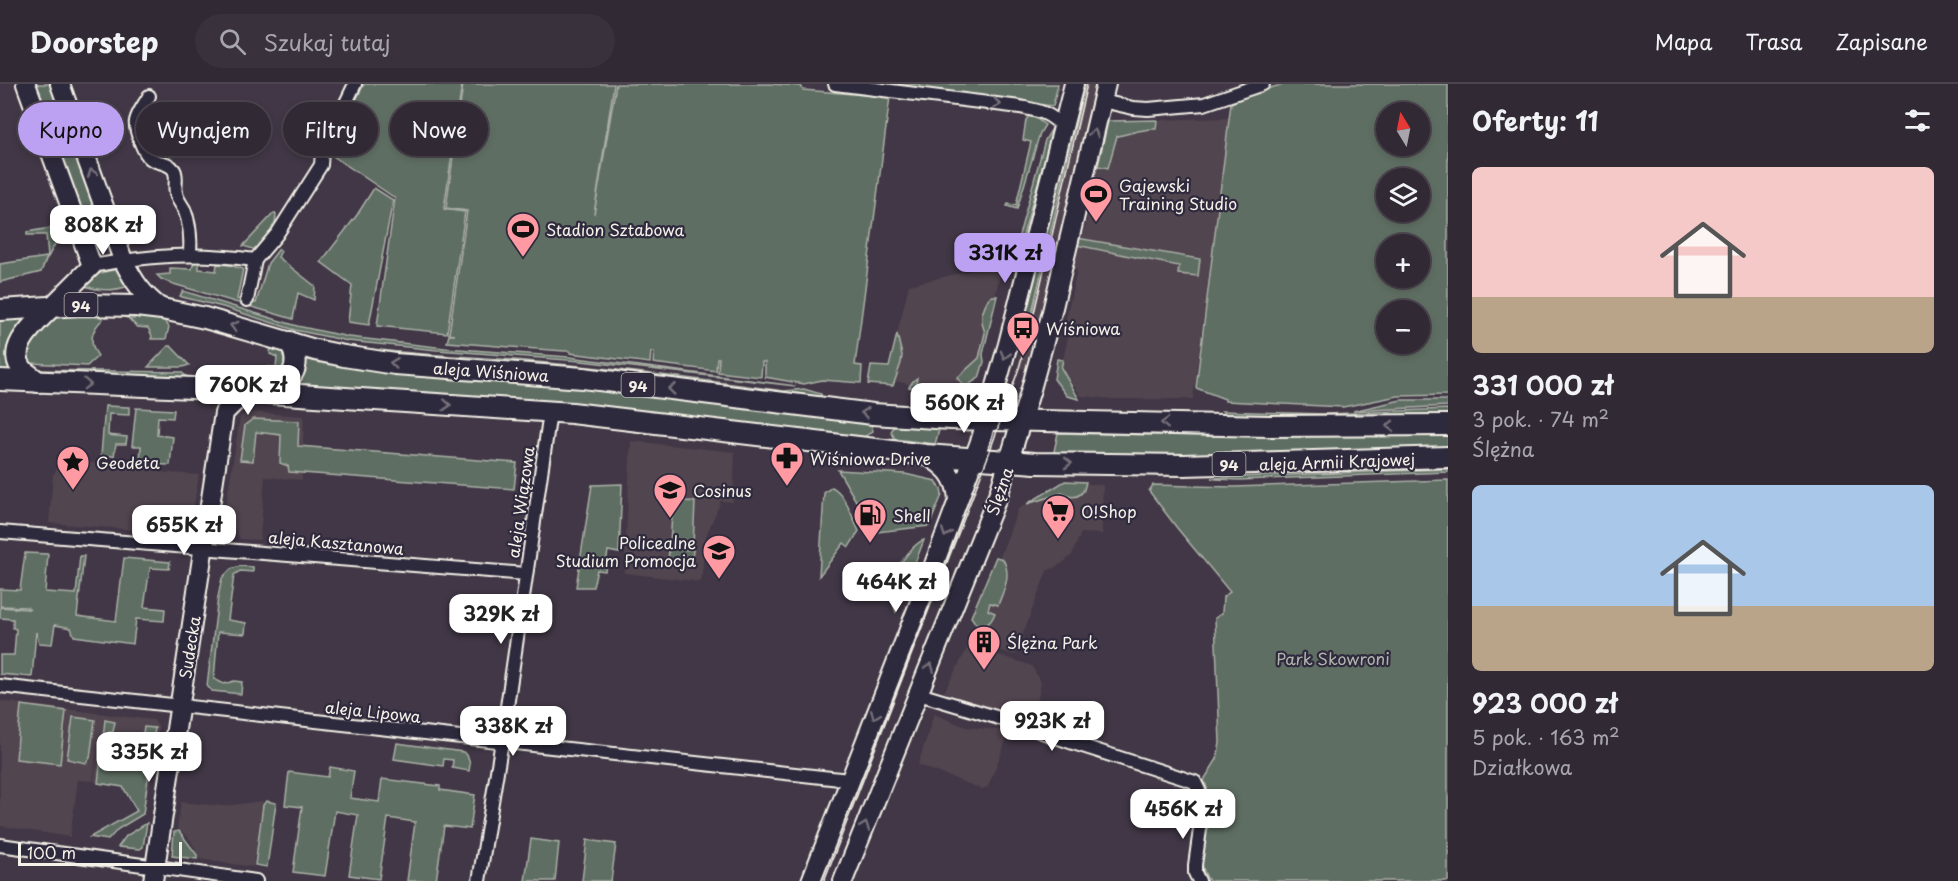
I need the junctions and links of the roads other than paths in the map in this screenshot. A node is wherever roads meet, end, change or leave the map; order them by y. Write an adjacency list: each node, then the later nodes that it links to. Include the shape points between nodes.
1 (26, 84): 11 (main road)
2 (60, 84): 10 (main road, one-way to 2)
3 (355, 84): 14 (street, via 325,144 321,165 277,234)
4 (835, 84): 9 (street, one-way to 9, via 1020,107 1046,113)
5 (1074, 84): 9 (main road, Ślężna)
6 (1263, 84): 7 (street, via 1210,103 1165,108 1133,108)
7 (1104, 93): 28 (main road, Ślężna, one-way to 7)
8 (149, 96): 12 (street, via 135,127 145,153 174,170 176,194 188,221)
9 (1063, 128): 27 (main road, Ślężna, one-way to 27)
10 (113, 234): 11 (main road); 13 (main road)
11 (83, 243): 15 (main road)
12 (190, 255): 13 (street); 14 (street)
13 (123, 260): 15 (street); 18 (main road, via 136,286)
14 (255, 260): 16 (street)
15 (92, 266): 17 (main road)
16 (247, 300)
17 (51, 307): 18 (main road, aleja Wiśniowa / 94, via 109,305); 19 (main road, aleja Wiśniowa / 94); 22 (main road, via 20,343 17,354 24,370)
18 (162, 309): 20 (main road, aleja Wiśniowa / 94, one-way to 18)
19 (0, 310)
20 (290, 342): 24 (main road, via 294,373 277,387); 27 (main road, aleja Wiśniowa / 94, one-way to 20, via 842,411 583,378 395,364)
21 (0, 380): 22 (main road, 94)
22 (38, 382): 23 (main road, 94, one-way to 23)
23 (205, 389): 24 (main road, 94); 26 (main road)
24 (257, 392): 25 (main road, 94, one-way to 25); 26 (main road)
25 (550, 412): 30 (main road, 94); 37 (street, aleja Wiązowa)
26 (224, 413): 36 (main road, Sudecka)
27 (987, 420): 28 (main road, 94); 32 (main road, Ślężna)
28 (1021, 420): 29 (main road, aleja Armii Krajowej / 94, one-way to 28); 33 (main road, Ślężna)
29 (1448, 425)
30 (926, 455): 32 (main road, 94); 34 (main road, via 952,475)
31 (1448, 457): 33 (main road, aleja Armii Krajowej / 94, one-way to 31, via 1184,465)
32 (974, 459): 33 (main road, 94); 34 (main road, Ślężna)
33 (1009, 461): 39 (main road, Ślężna, one-way to 33, via 990,519)
34 (958, 499): 42 (main road, Ślężna, one-way to 42)
35 (0, 532): 36 (street, aleja Kasztanowa)
36 (204, 548): 37 (street, aleja Kasztanowa); 40 (main road, Sudecka)
37 (526, 574): 41 (street, aleja Wiązowa)
38 (0, 686): 40 (street, aleja Lipowa)
39 (919, 694): 48 (main road, Ślężna, one-way to 39); 49 (street, via 1196,782 1204,801 1195,865)
40 (180, 705): 41 (street, aleja Lipowa); 44 (main road, Sudecka)
41 (502, 741): 42 (street, aleja Lipowa); 46 (street, aleja Wiązowa)
42 (849, 780): 47 (main road, Ślężna)
43 (0, 845): 44 (street)
44 (154, 874): 45 (street)
45 (256, 881)
46 (479, 881)
47 (811, 881)
48 (843, 881)
49 (1199, 881)

